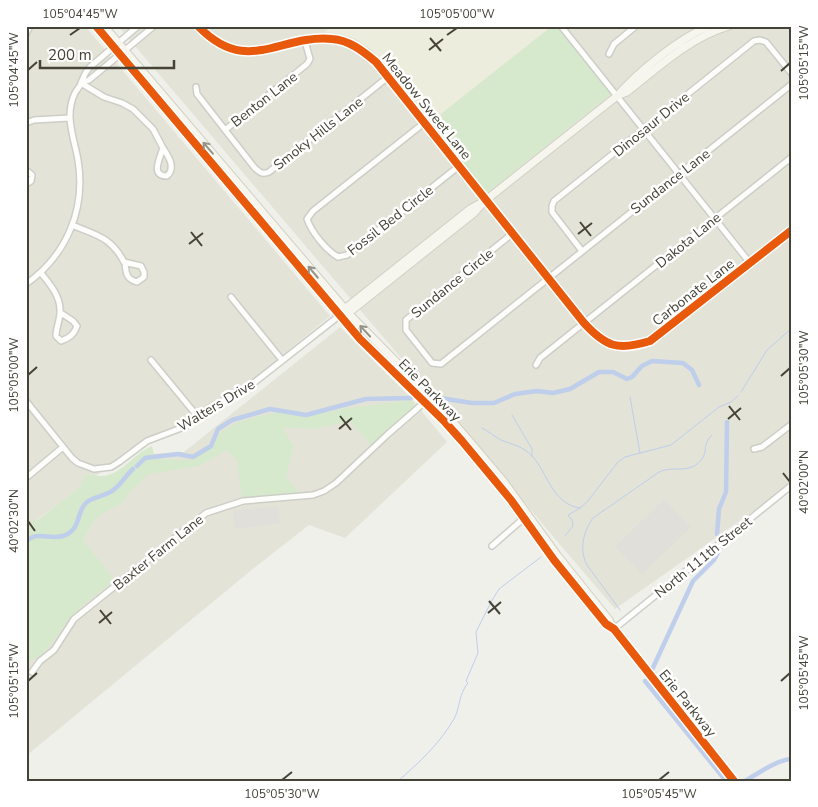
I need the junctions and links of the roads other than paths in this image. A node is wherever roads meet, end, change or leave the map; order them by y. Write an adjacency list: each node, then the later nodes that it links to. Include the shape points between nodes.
1 (30, 26): 11 (street)
2 (96, 26): 13 (main road, Erie Parkway)
3 (104, 26): 13 (main road, Erie Parkway)
4 (138, 26): 13 (street)
5 (154, 26): 14 (street)
6 (198, 26): 12 (street, Meadow Sweet Lane, via 207,36 235,50 264,51)
7 (561, 26): 21 (street)
8 (636, 26): 15 (street, via 614,44)
9 (709, 26): 21 (main road, via 669,50)
10 (729, 26): 21 (main road, via 689,44 627,92)
11 (26, 34)
12 (306, 41): 17 (street, Meadow Sweet Lane, via 334,39 351,44 370,56); 25 (street, Benton Lane, via 308,64)
13 (116, 45): 14 (main road, Erie Parkway); 18 (street, via 90,67)
14 (122, 52): 18 (street); 45 (main road, Erie Parkway, one-way to 14); 47 (main road, Erie Parkway)
15 (609, 54)
16 (792, 74): 26 (street, Dinosaur Drive, via 766,42 754,41)
17 (388, 77): 23 (street, Meadow Sweet Lane); 25 (street, Smoky Hills Lane, via 264,174 254,167)
18 (81, 83): 22 (street, via 74,93); 27 (street, via 133,109 153,129)
19 (792, 84): 31 (street, Sundance Lane)
20 (196, 87): 25 (street, Smoky Hills Lane)
21 (617, 96): 26 (street); 33 (main road)
22 (69, 118): 24 (street); 35 (street, via 78,161 79,189)
23 (424, 122): 29 (street, Meadow Sweet Lane); 29 (street, Fossil Bed Circle, via 313,210 307,219 311,228 332,253 338,257 346,255)
24 (26, 123)
25 (225, 130)
26 (643, 130): 31 (street); 38 (street, Dinosaur Drive, via 554,201 552,212)
27 (163, 148): 27 (street, via 156,169 160,175 167,176 172,166)
28 (792, 157): 34 (street, Dakota Lane)
29 (459, 166): 33 (street, Meadow Sweet Lane)
30 (26, 170): 32 (street, via 31,172 32,178)
31 (679, 174): 34 (street); 38 (street, Sundance Lane)
32 (26, 184)
33 (486, 200): 37 (street, Carbonate Lane); 45 (main road, via 467,219)
34 (714, 219): 40 (street); 48 (street, Dakota Lane)
35 (72, 225): 39 (street, via 107,240); 41 (street, via 53,260)
36 (792, 230): 40 (street, Carbonate Lane)
37 (513, 234): 42 (street, Carbonate Lane); 42 (street, Sundance Circle, via 406,320 406,330 432,363 441,364)
38 (582, 251): 42 (street, Sundance Lane)
39 (124, 262): 39 (street, via 126,276 130,280 136,282 144,277 142,266)
40 (750, 263): 48 (street, Carbonate Lane, via 650,341 638,345 609,345)
41 (41, 273): 43 (street); 46 (street, via 54,289)
42 (549, 278): 48 (street, Carbonate Lane)
43 (26, 284)
44 (231, 297): 50 (street)
45 (347, 311): 47 (main road); 52 (main road, Erie Parkway, one-way to 45)
46 (60, 313): 46 (street, via 56,336 61,341 74,333 76,326)
47 (338, 317): 50 (street, Walters Drive); 52 (main road, Erie Parkway)
48 (584, 322): 51 (street, Dakota Lane, via 540,358)
49 (151, 360): 54 (street)
50 (282, 360): 54 (street, Walters Drive, via 246,390)
51 (536, 365)
52 (428, 400): 60 (main road, Erie Parkway); 62 (main road, Erie Parkway, via 504,482); 63 (street, Baxter Farm Lane, via 324,491 313,495 243,501 206,513 74,620 54,650)
53 (26, 401): 56 (street, Walters Drive)
54 (198, 417): 56 (street, Walters Drive, via 184,428 147,441 119,462 103,468 78,464)
55 (792, 424): 57 (street, via 762,447)
56 (63, 447): 58 (street)
57 (754, 449)
58 (26, 478)
59 (792, 485): 62 (street, North 111th Street)
60 (524, 518): 61 (street); 62 (main road, Erie Parkway, via 550,555 606,624)
61 (492, 546)
62 (614, 629): 64 (main road, Erie Parkway)
63 (32, 672)
64 (734, 781)

